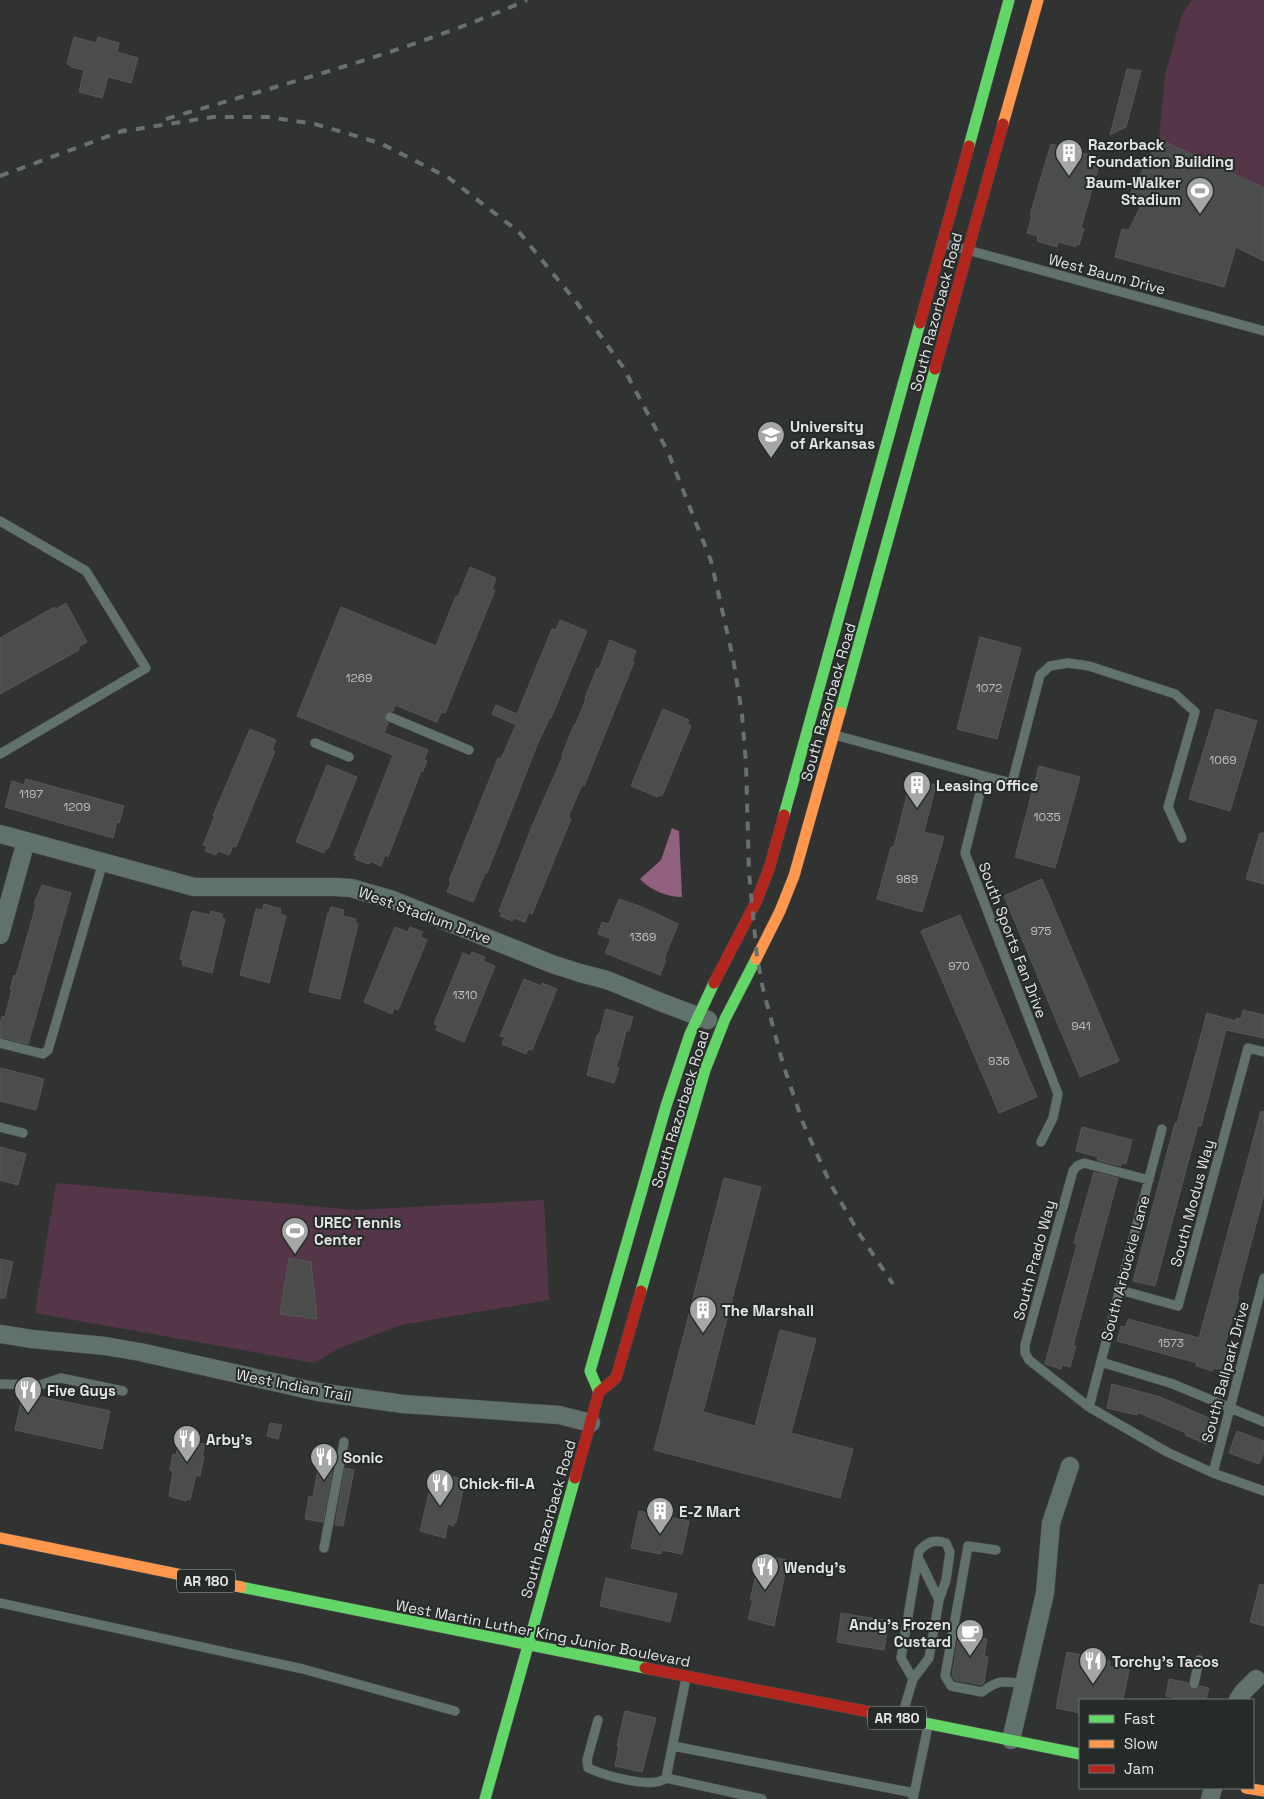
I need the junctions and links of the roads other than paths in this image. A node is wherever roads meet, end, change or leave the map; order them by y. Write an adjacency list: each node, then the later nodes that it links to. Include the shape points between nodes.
1 (1009, 0): 3 (main road, South Razorback Road)
2 (1038, 0): 4 (main road, South Razorback Road)
3 (942, 243): 4 (lane, West Baum Drive); 8 (main road, South Razorback Road)
4 (968, 250): 5 (lane, West Baum Drive); 8 (main road, South Razorback Road)
5 (1264, 332)
6 (0, 521): 11 (lane, via 86,571 146,668)
7 (390, 717): 10 (lane)
8 (821, 731): 13 (lane); 19 (main road, South Razorback Road, via 763,886); 20 (main road, South Razorback Road, via 787,896)
9 (315, 743): 12 (lane)
10 (469, 750)
11 (0, 754)
12 (349, 757)
13 (984, 776): 15 (lane, via 1012,783 1040,675 1050,666 1068,663 1089,666 1175,694 1195,712 1168,808); 26 (lane, South Sports Fan Drive, via 965,853 1058,1094 1053,1118)
14 (0, 834): 16 (street, West Stadium Drive)
15 (1182, 838)
16 (26, 841): 17 (street, West Stadium Drive); 18 (street)
17 (103, 862): 19 (street, West Stadium Drive, via 194,887 351,888 393,900 552,964 607,980); 21 (lane, via 48,1050 43,1054 34,1053)
18 (0, 935)
19 (698, 1016): 20 (street, West Stadium Drive); 34 (main road, South Razorback Road, via 666,1106 590,1371)
20 (722, 1025): 34 (main road, South Razorback Road, via 702,1078 616,1378)
21 (0, 1043)
22 (1264, 1052): 29 (lane, South Modus Way, via 1248,1048 1178,1306)
23 (0, 1127): 25 (lane)
24 (1162, 1129): 27 (lane, South Arbuckle Lane)
25 (23, 1133)
26 (1040, 1142)
27 (1149, 1180): 29 (lane, South Arbuckle Lane); 35 (lane, South Prado Way, via 1084,1163 1073,1171 1025,1345 1029,1360)
28 (1264, 1278): 36 (lane, South Ballpark Drive)
29 (1120, 1290): 31 (lane, South Arbuckle Lane)
30 (0, 1334): 38 (street, West Indian Trail, via 140,1352 318,1392 390,1402 559,1415)
31 (1101, 1362): 35 (lane, South Arbuckle Lane); 36 (lane, via 1172,1384)
32 (0, 1384): 33 (lane, via 40,1385 61,1378)
33 (123, 1391)
34 (599, 1392): 38 (main road, South Razorback Road)
35 (1089, 1407): 41 (lane, via 1167,1452)
36 (1230, 1408): 37 (lane); 41 (lane, South Ballpark Drive)
37 (1264, 1422)
38 (591, 1423): 49 (main road, South Razorback Road)
39 (344, 1442): 44 (lane)
40 (1070, 1466): 54 (street, via 1051,1523 1047,1580)
41 (1213, 1473): 42 (lane)
42 (1264, 1491)
43 (0, 1538): 49 (main road, West Martin Luther King Junior Boulevard / AR 180)
44 (324, 1548)
45 (996, 1550): 54 (lane, via 968,1546 945,1676 951,1686 982,1692 1002,1681)
46 (919, 1560): 47 (lane); 47 (lane, via 919,1551 926,1543 938,1540 946,1543 950,1552 946,1580); 53 (lane, via 901,1658)
47 (938, 1600): 53 (lane, via 929,1658)
48 (0, 1603): 57 (lane, via 303,1669)
49 (529, 1645): 51 (main road, West Martin Luther King Junior Boulevard / AR 180); 66 (main road, South Razorback Road)
50 (1199, 1660): 55 (lane)
51 (687, 1676): 58 (main road, West Martin Luther King Junior Boulevard / AR 180); 62 (lane)
52 (1260, 1678): 56 (street)
53 (913, 1679): 58 (lane)
54 (1024, 1684): 61 (street)
55 (1194, 1684)
56 (1239, 1699)
57 (455, 1711)
58 (901, 1719): 60 (main road, West Martin Luther King Junior Boulevard / AR 180)
59 (598, 1720): 64 (lane, via 587,1760 588,1768 650,1784)
60 (928, 1724): 61 (main road, West Martin Luther King Junior Boulevard / AR 180); 65 (lane)
61 (1011, 1740): 63 (main road, West Martin Luther King Junior Boulevard / AR 180)
62 (673, 1746): 64 (lane); 65 (lane)
63 (1079, 1754)
64 (666, 1778): 67 (lane)
65 (914, 1796)
66 (485, 1799)
67 (762, 1799)

